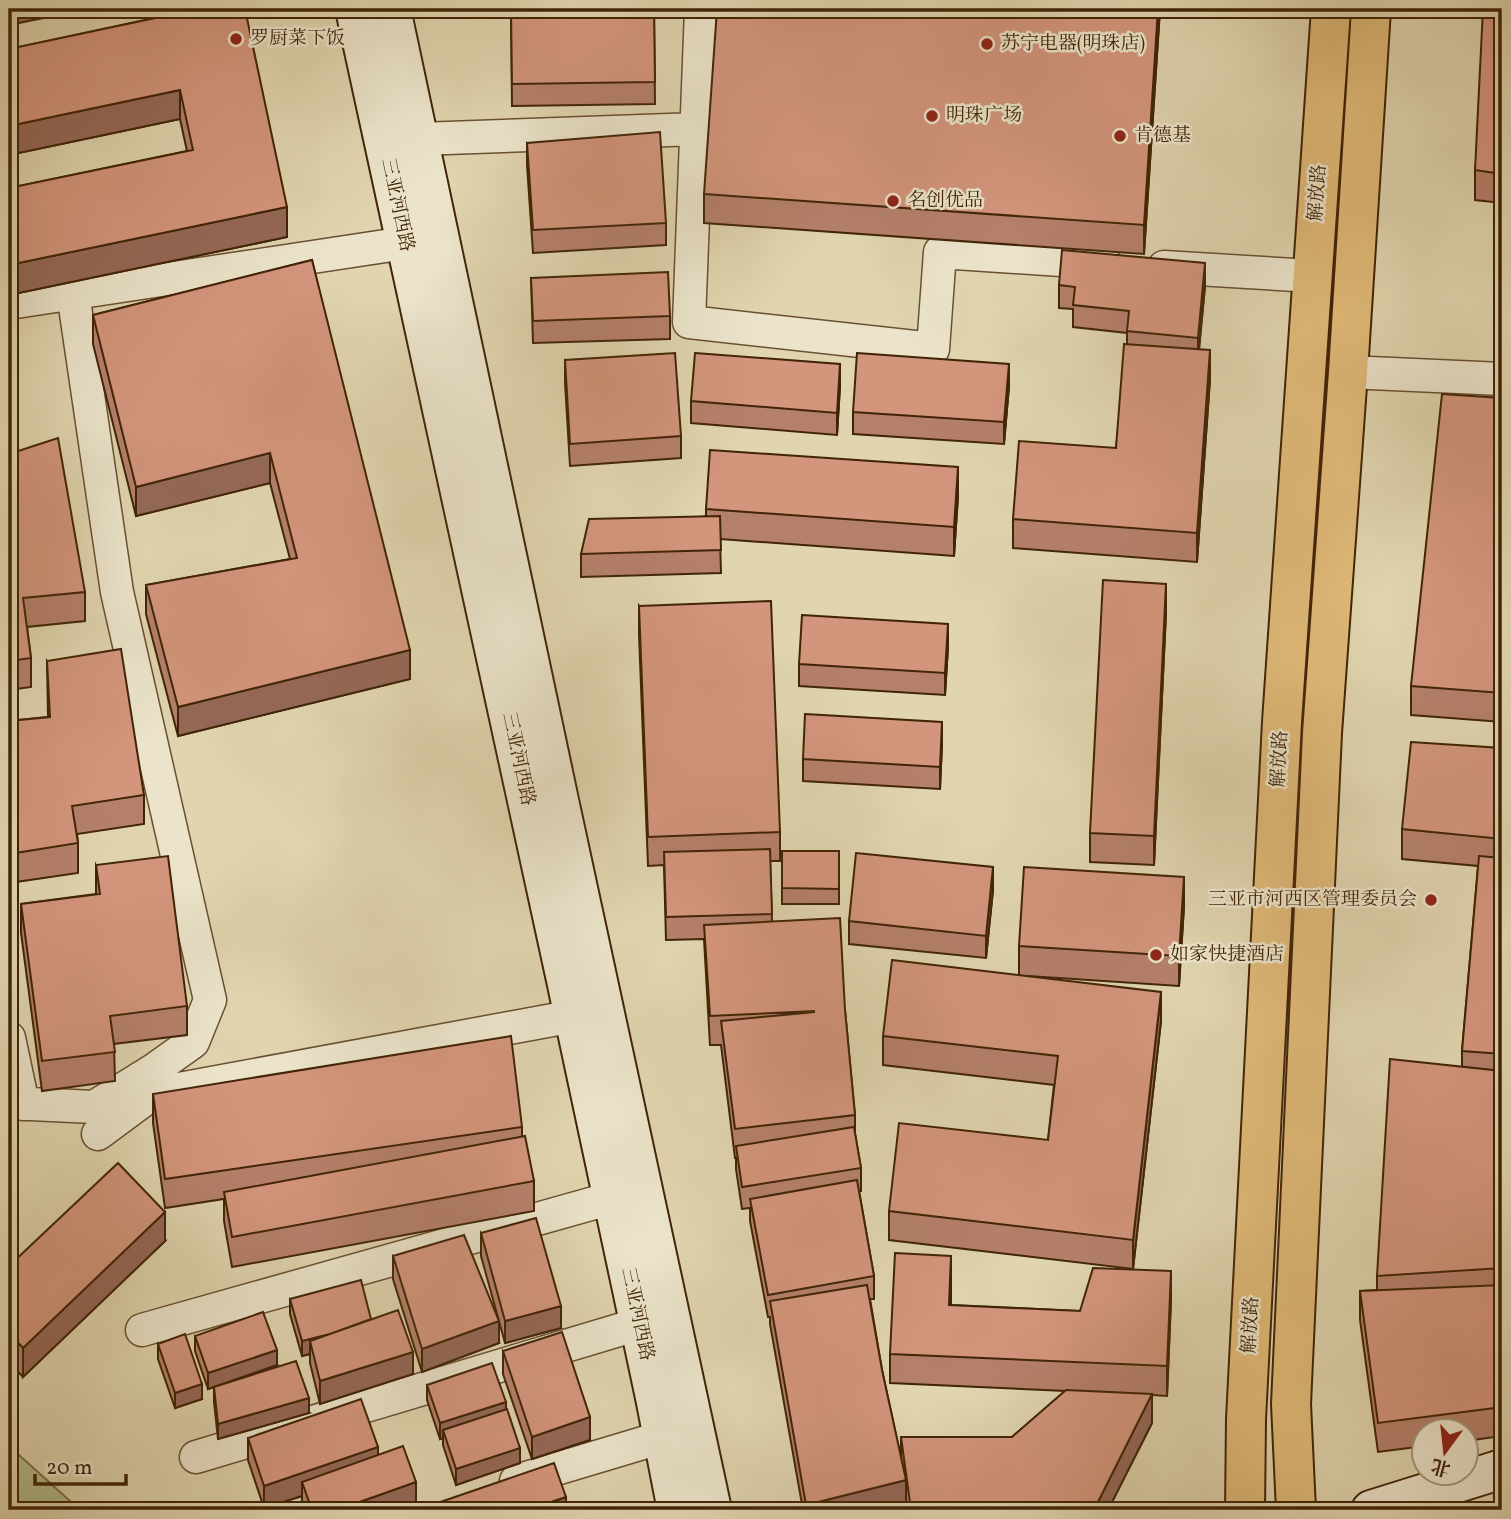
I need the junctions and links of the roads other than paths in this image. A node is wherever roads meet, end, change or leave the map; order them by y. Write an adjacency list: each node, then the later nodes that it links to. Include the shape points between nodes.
1 (355, 9): 8 (main road, 三亚河西路)
2 (391, 9): 7 (main road, 三亚河西路)
3 (701, 9): 6 (street)
4 (1331, 9): 9 (main road, 解放路)
5 (1371, 9): 12 (main road)
6 (696, 130): 7 (street); 9 (street, via 689,322 933,349 940,253)
7 (419, 139): 26 (main road, 三亚河西路)
8 (405, 243): 10 (street); 14 (main road, 三亚河西路)
9 (1312, 276): 27 (main road, 解放路, via 1282,722)
10 (73, 293): 11 (street); 16 (street, via 117,592 210,1000 193,1042 94,1107)
11 (9, 303)
12 (1348, 372): 13 (street); 28 (main road, via 1322,733 1291,1404)
13 (1502, 379)
14 (573, 1016): 17 (street, via 152,1094); 18 (main road, 三亚河西路)
15 (9, 1038): 16 (street)
16 (16, 1103)
17 (98, 1133)
18 (612, 1198): 19 (main road, 三亚河西路); 20 (street)
19 (639, 1324): 21 (main road, 三亚河西路); 22 (street)
20 (142, 1330)
21 (663, 1437): 24 (street); 25 (main road, 三亚河西路)
22 (196, 1457)
23 (1502, 1469): 29 (main road)
24 (495, 1487)
25 (677, 1510)
26 (712, 1510)
27 (1245, 1510)
28 (1296, 1510)
29 (1371, 1510)

